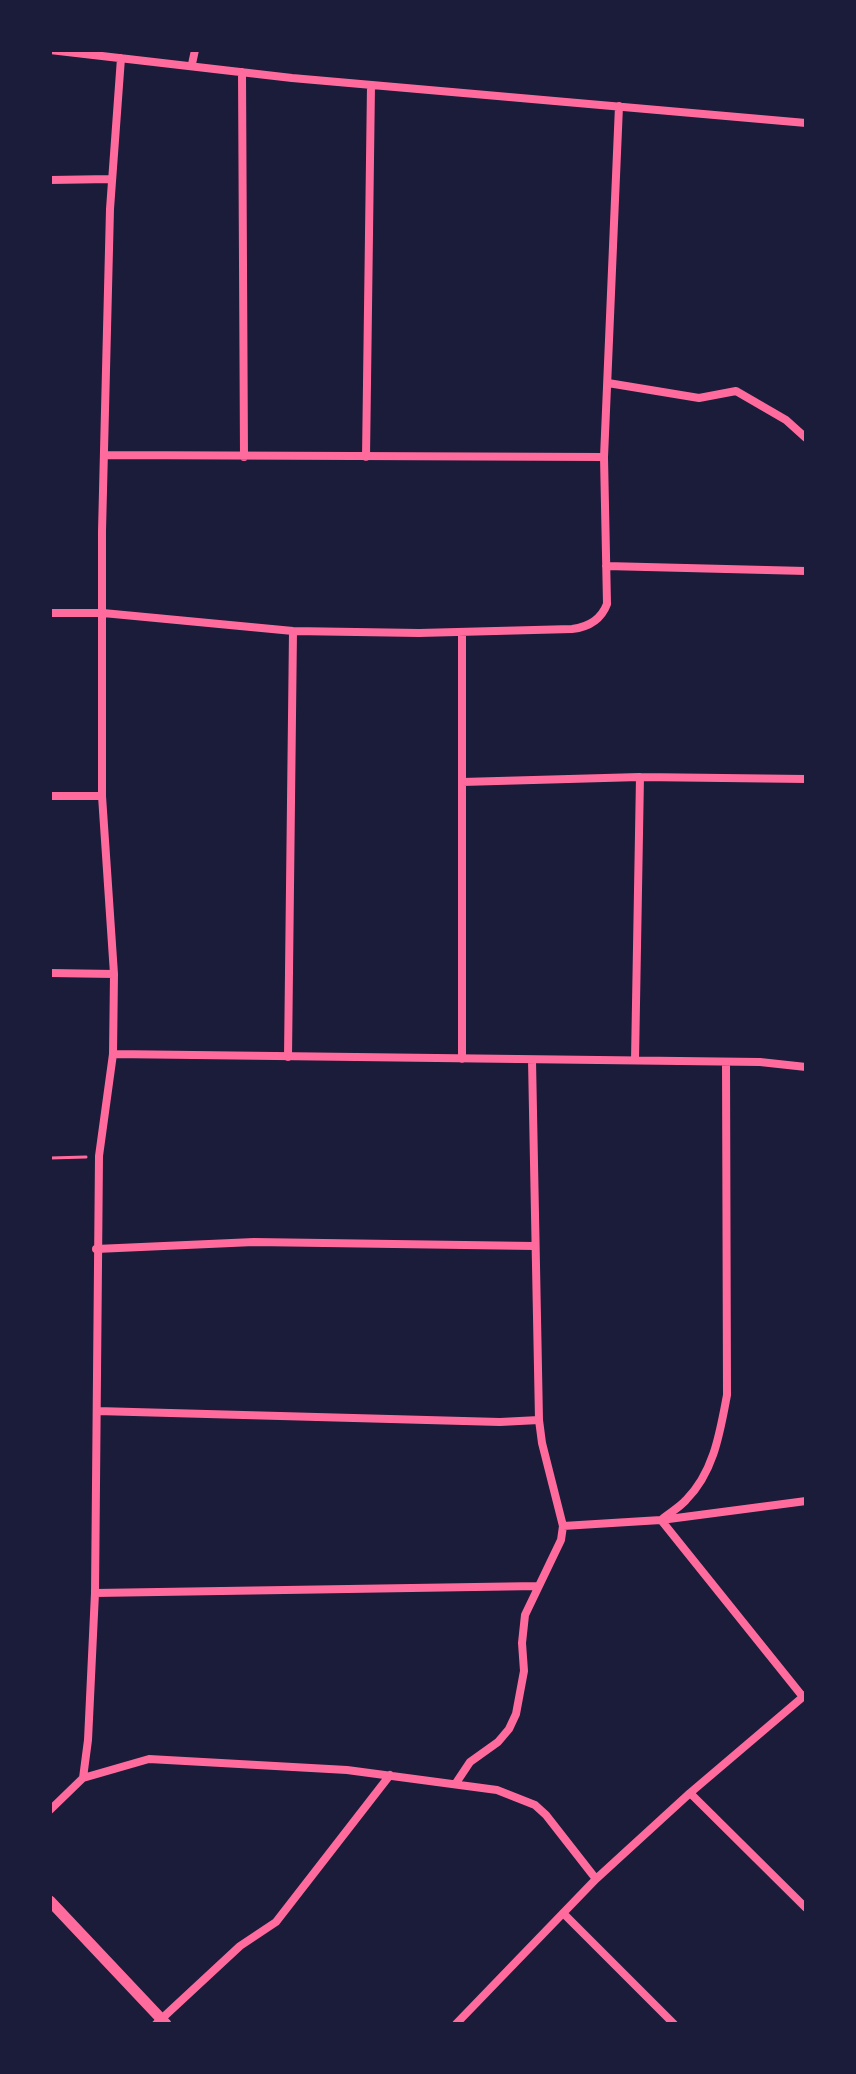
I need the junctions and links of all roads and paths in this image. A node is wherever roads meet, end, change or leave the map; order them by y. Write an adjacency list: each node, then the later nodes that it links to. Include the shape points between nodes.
1 (50, 50): 3 (street)
2 (195, 50): 4 (street)
3 (121, 58): 4 (street); 9 (street)
4 (192, 64): 5 (street)
5 (242, 72): 6 (street); 14 (street)
6 (371, 85): 7 (street); 15 (street)
7 (619, 106): 8 (street); 11 (street)
8 (806, 123)
9 (111, 179): 10 (street); 13 (street)
10 (50, 180)
11 (608, 383): 12 (street, via 699,398 736,391); 16 (street)
12 (806, 438)
13 (104, 455): 14 (street); 20 (street)
14 (244, 457): 15 (street)
15 (366, 457): 16 (street)
16 (604, 457): 17 (street)
17 (606, 566): 18 (street); 22 (street, via 607,604 585,628)
18 (806, 571)
19 (50, 613): 20 (street)
20 (103, 613): 21 (street); 27 (street)
21 (293, 631): 22 (street); 31 (street)
22 (462, 632): 25 (street)
23 (640, 777): 24 (street); 25 (street); 34 (street)
24 (806, 779)
25 (462, 782): 32 (street)
26 (50, 796): 27 (street)
27 (102, 796): 29 (street)
28 (50, 973): 29 (street)
29 (114, 974): 30 (street)
30 (113, 1054): 31 (street); 37 (street)
31 (288, 1057): 32 (street)
32 (462, 1059): 33 (street)
33 (532, 1060): 34 (street); 39 (street)
34 (635, 1060): 35 (street)
35 (726, 1062): 36 (street); 44 (street, via 727,1395 708,1470 687,1500)
36 (806, 1067)
37 (99, 1156): 38 (path); 40 (street)
38 (50, 1158)
39 (534, 1246): 40 (street, via 254,1242); 42 (street)
40 (96, 1249): 41 (street)
41 (97, 1411): 42 (street); 47 (street)
42 (539, 1420): 45 (street)
43 (806, 1501): 44 (street)
44 (661, 1520): 45 (street); 48 (street)
45 (563, 1526): 46 (street, via 556,1554)
46 (538, 1586): 47 (street); 51 (street, via 523,1626 524,1671 516,1714 498,1742 470,1762)
47 (95, 1593): 50 (street)
48 (804, 1696): 52 (street)
49 (390, 1775): 50 (street, via 149,1759); 51 (street); 58 (street, via 276,1922 240,1946)
50 (83, 1778): 53 (street)
51 (456, 1783): 54 (street, via 497,1790 535,1805)
52 (690, 1793): 54 (street); 56 (street)
53 (50, 1810)
54 (596, 1879): 57 (street)
55 (50, 1901): 58 (street)
56 (806, 1908)
57 (563, 1913): 59 (street); 60 (street)
58 (161, 2022)
59 (456, 2024)
60 (674, 2024)

